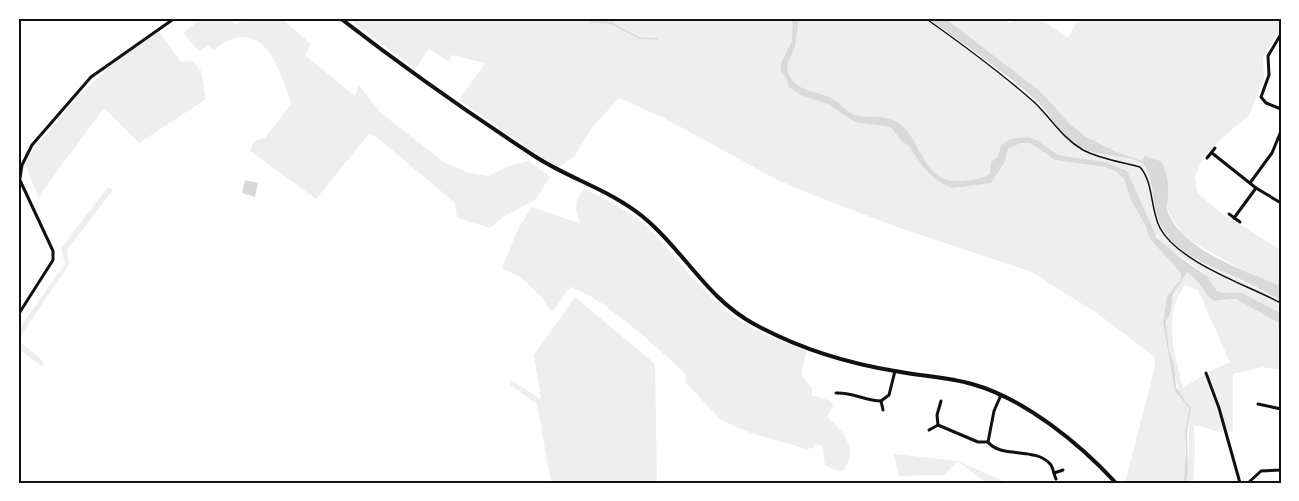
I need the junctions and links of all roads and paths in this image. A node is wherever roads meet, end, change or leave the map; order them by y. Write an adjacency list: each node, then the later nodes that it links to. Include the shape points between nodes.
1 (175, 18): 11 (street, via 92,78 32,145)
2 (340, 18): 20 (street, via 536,157 642,216 705,285 742,317 825,354)
3 (925, 18): 18 (path, via 1014,85 1079,147 1140,167 1161,230 1178,249 1202,265)
4 (1281, 34): 5 (street)
5 (1280, 40): 6 (street, via 1268,56 1269,75 1261,97)
6 (1281, 109)
7 (1281, 131): 12 (street, via 1272,153)
8 (1215, 148): 9 (street)
9 (1212, 153): 10 (street); 12 (street)
10 (1208, 158)
11 (19, 177): 19 (street, via 53,251 53,260)
12 (1250, 183): 13 (street)
13 (1257, 188): 14 (street); 16 (street)
14 (1281, 203)
15 (1229, 214): 16 (street)
16 (1234, 218): 17 (street)
17 (1240, 222)
18 (1281, 303)
19 (18, 315)
20 (895, 371): 23 (street, via 972,384); 24 (street, via 889,395)
21 (1206, 374): 37 (street, via 1220,408)
22 (836, 393): 24 (street)
23 (1001, 395): 31 (street); 36 (street, via 1067,437)
24 (881, 401): 28 (street)
25 (941, 401): 29 (street)
26 (1258, 404): 27 (street)
27 (1281, 409)
28 (883, 410)
29 (938, 425): 30 (street); 31 (street, via 978,442)
30 (929, 430)
31 (988, 442): 34 (street, via 1001,451 1035,455 1050,465)
32 (1063, 470): 34 (street)
33 (1281, 470): 38 (street, via 1261,471)
34 (1054, 473): 35 (street)
35 (1056, 479)
36 (1116, 483)
37 (1240, 483)
38 (1248, 483)

